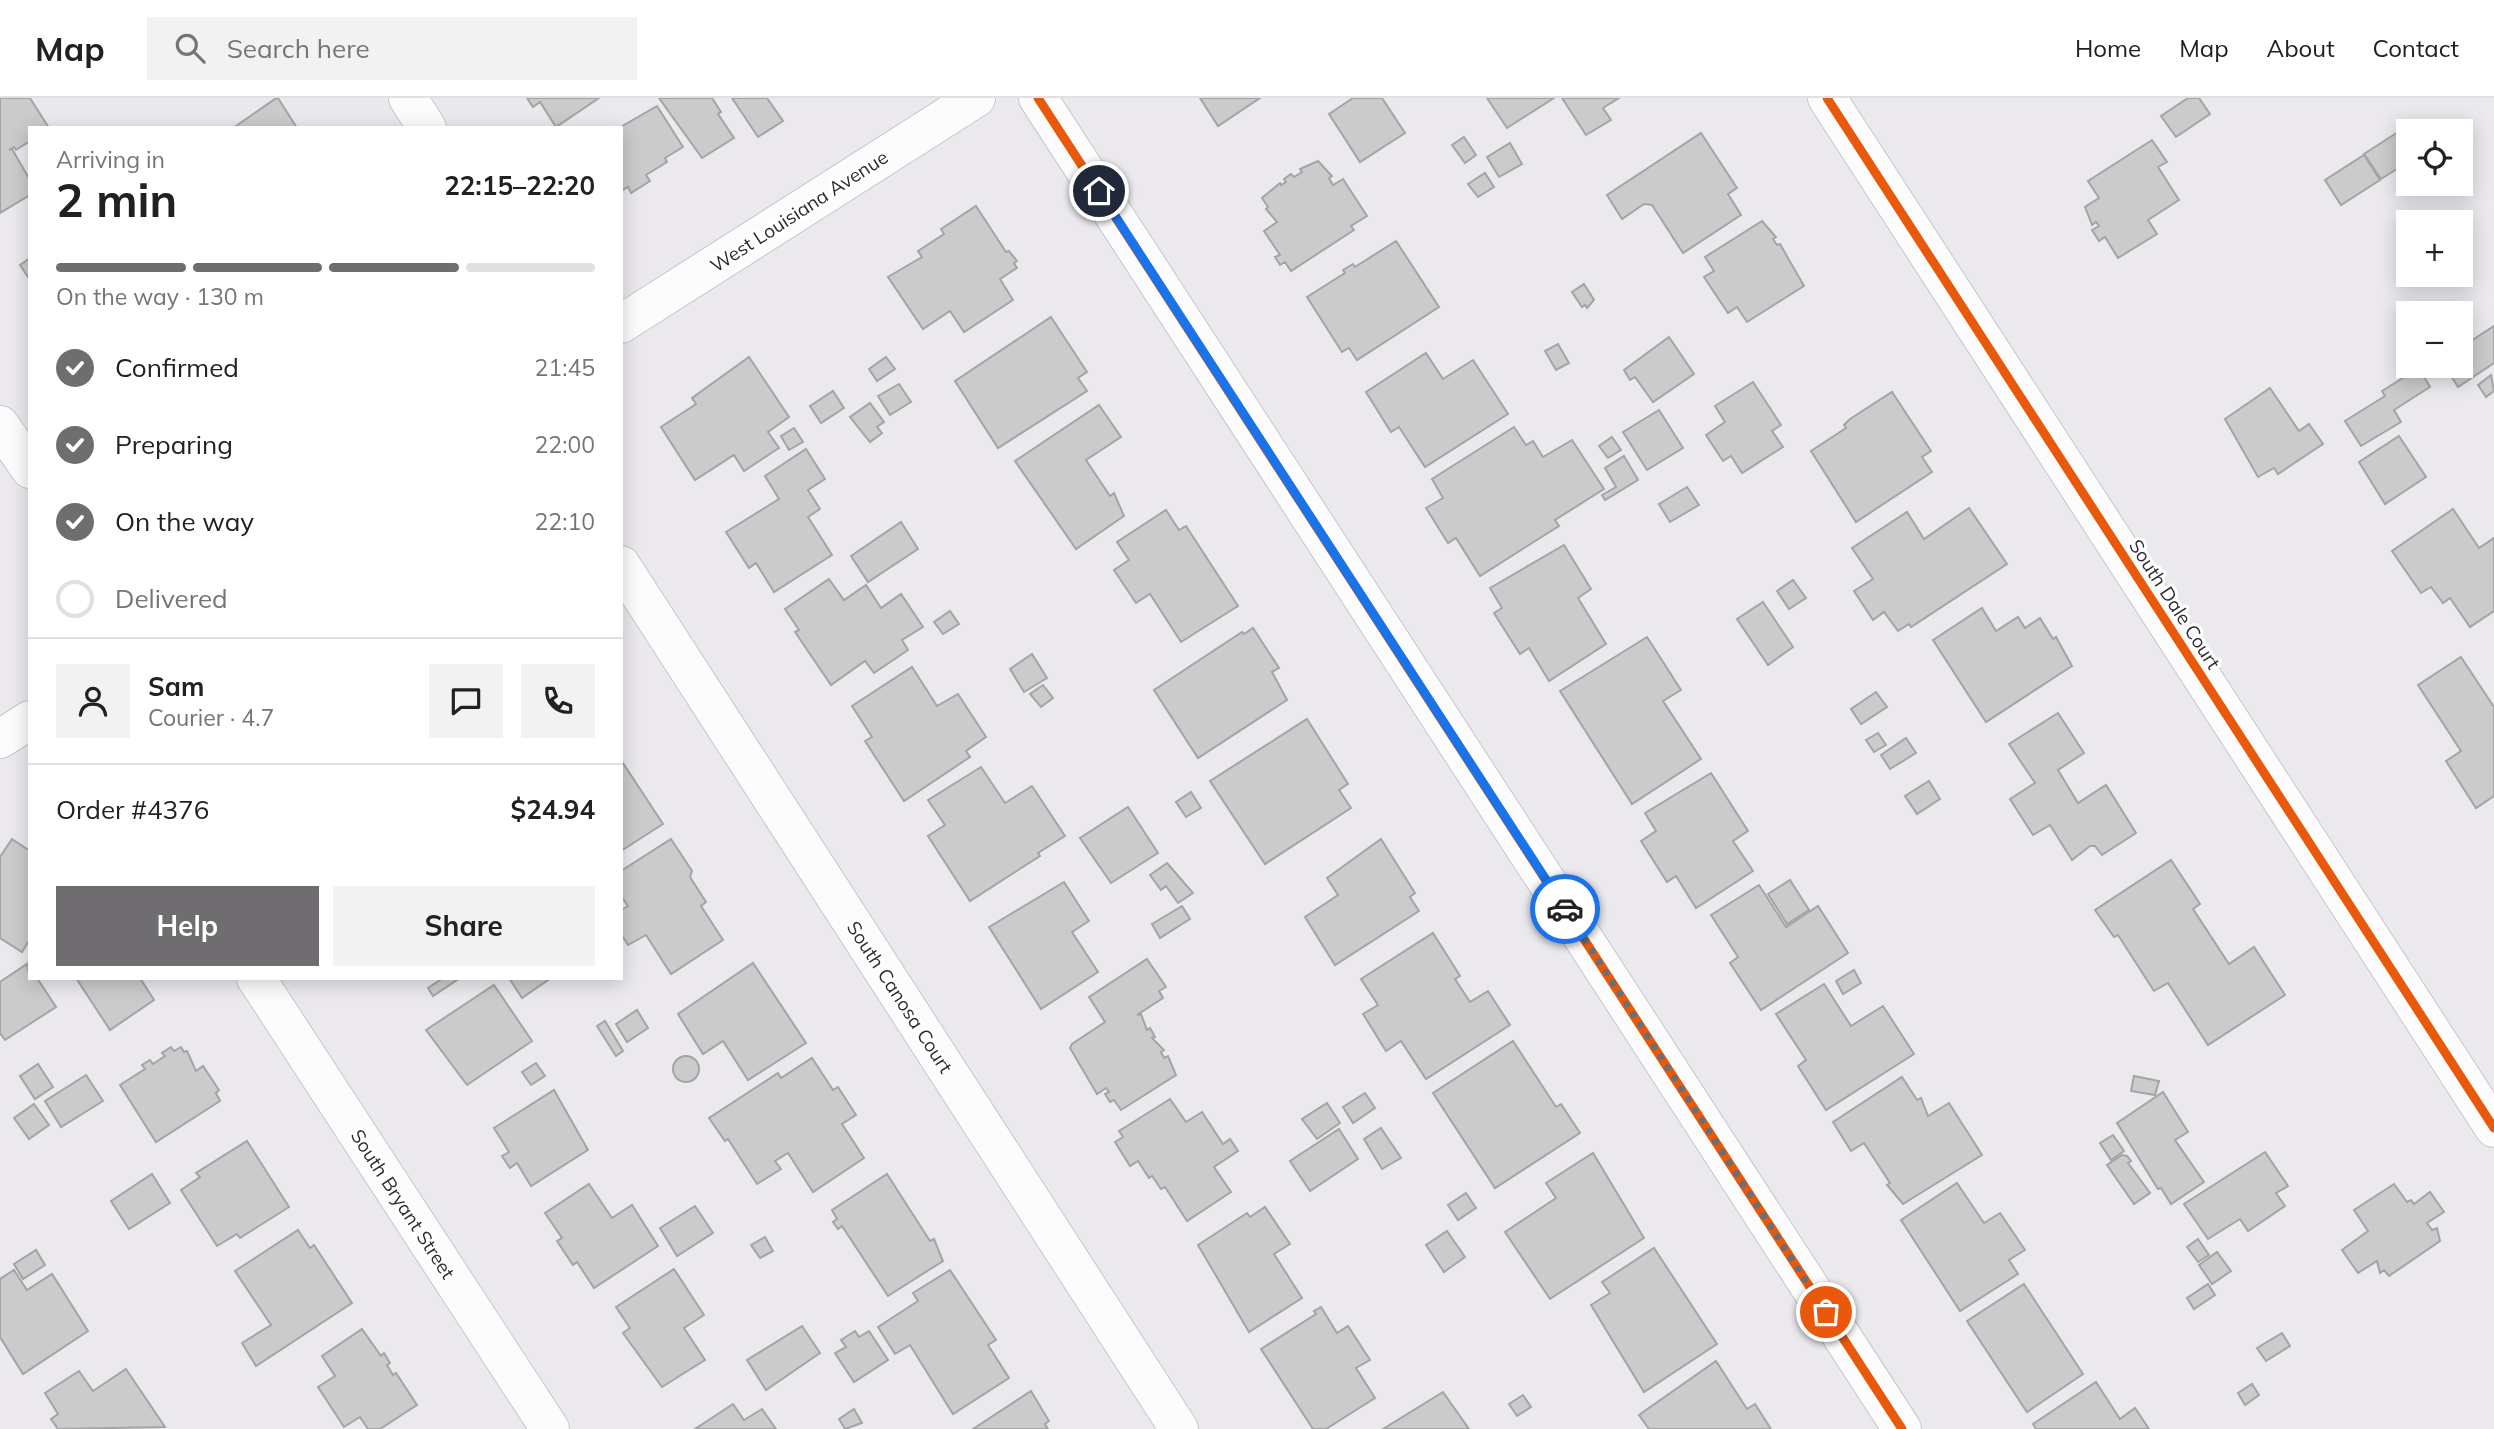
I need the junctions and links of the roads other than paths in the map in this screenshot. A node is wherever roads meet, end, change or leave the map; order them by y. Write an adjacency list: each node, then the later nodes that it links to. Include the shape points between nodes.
1 (408, 98): 5 (street)
2 (976, 98): 6 (street, West Louisiana Avenue)
3 (1038, 98): 16 (street)
4 (1827, 98): 13 (street, South Dale Court)
5 (426, 126)
6 (623, 323)
7 (0, 425): 8 (street)
8 (28, 466)
9 (623, 568): 15 (street, South Canosa Court)
10 (28, 721): 11 (street)
11 (0, 739)
12 (257, 980): 14 (street, South Bryant Street)
13 (2494, 1128)
14 (550, 1429)
15 (1179, 1429)
16 (1902, 1429)

